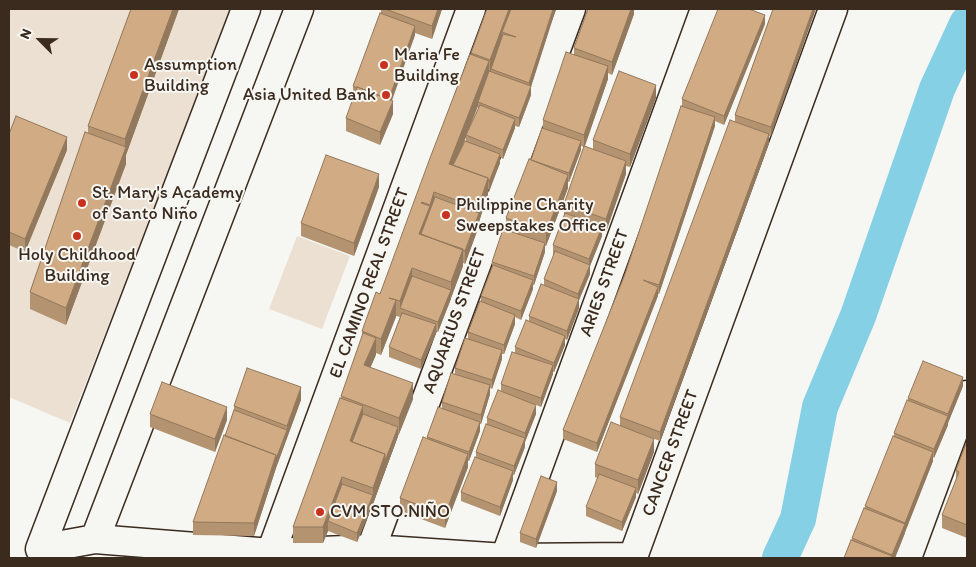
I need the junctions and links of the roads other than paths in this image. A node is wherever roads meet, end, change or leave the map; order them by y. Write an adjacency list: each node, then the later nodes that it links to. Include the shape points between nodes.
1 (246, 9): 8 (street, CANCER STREET, via 40,549)
2 (299, 9): 8 (street)
3 (471, 9): 10 (street, EL CAMINO REAL STREET)
4 (571, 9): 9 (street, AQUARIUS STREET)
5 (705, 9): 11 (street, ARIES STREET)
6 (833, 9): 11 (street, CANCER STREET, via 633,556)
7 (967, 395): 12 (street)
8 (95, 539): 10 (street, CANCER STREET)
9 (371, 549): 10 (street, CANCER STREET); 11 (street, CANCER STREET)
10 (270, 555)
11 (504, 558)
12 (907, 558)

